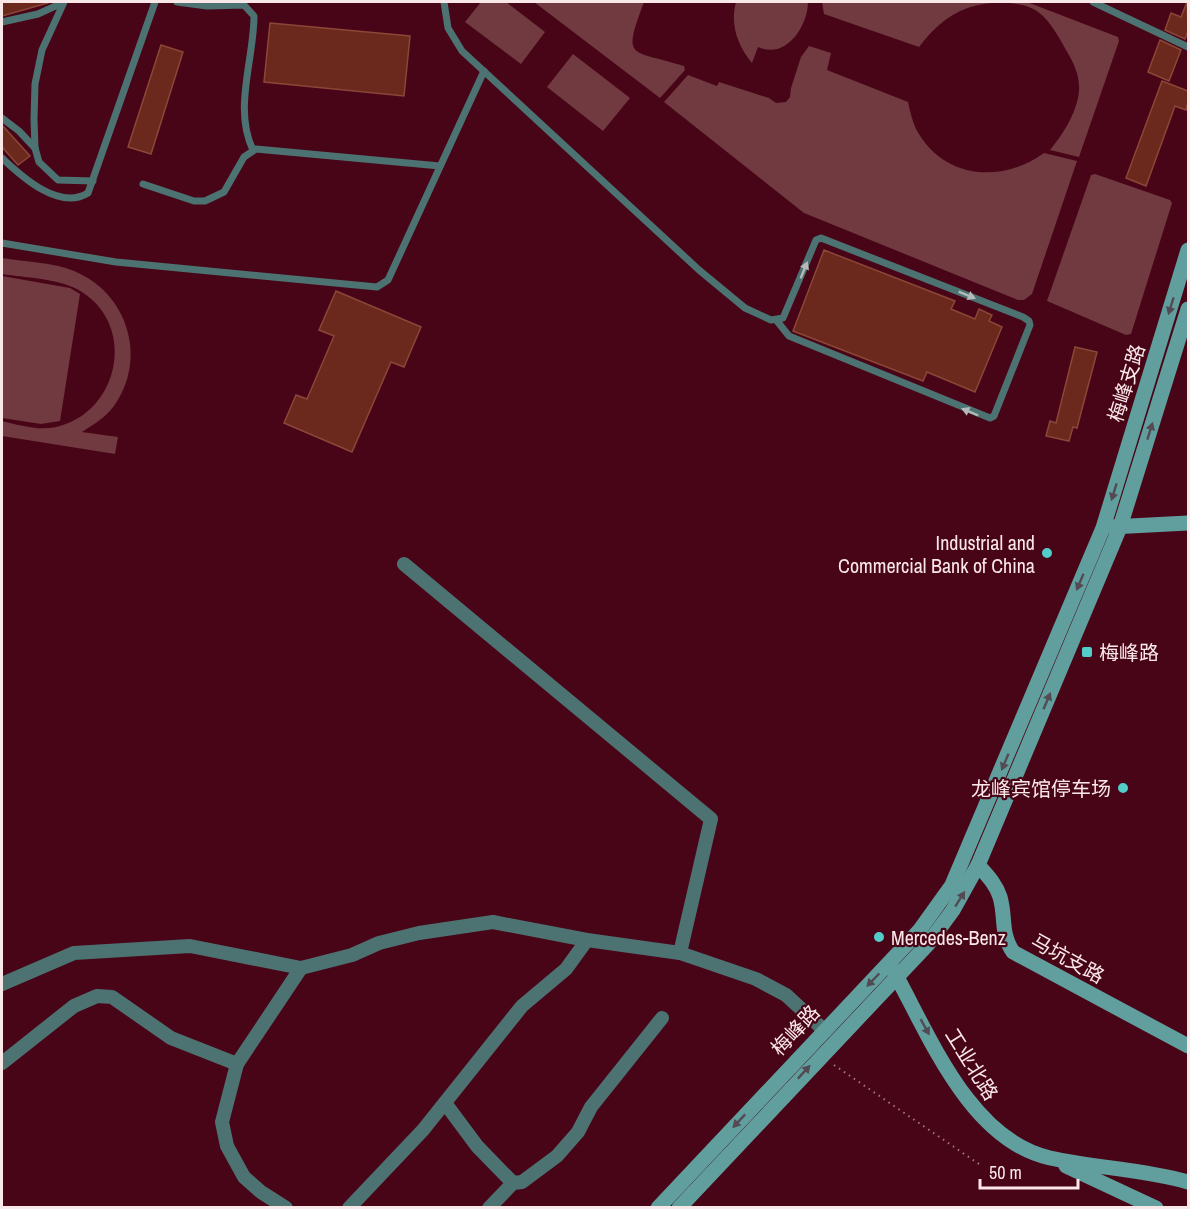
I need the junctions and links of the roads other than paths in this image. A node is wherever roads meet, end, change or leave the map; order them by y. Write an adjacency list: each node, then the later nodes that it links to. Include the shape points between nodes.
1 (63, 2): 6 (lane, via 38,14); 10 (lane, via 42,50 35,84)
2 (155, 2): 14 (lane)
3 (177, 2): 11 (lane, via 244,5 254,16 245,110 247,138)
4 (444, 2): 8 (lane, via 452,37)
5 (1093, 2): 7 (lane)
6 (2, 22)
7 (1188, 47)
8 (484, 71): 13 (lane); 19 (lane, via 699,270 745,308)
9 (2, 118): 10 (lane)
10 (35, 148): 14 (lane, via 39,162 58,180)
11 (253, 150): 13 (lane); 15 (lane, via 244,157 224,192 204,201)
12 (2, 158): 14 (lane, via 35,186 67,197 88,193)
13 (440, 166): 16 (lane, via 388,280 377,286 116,262)
14 (93, 181)
15 (143, 184)
16 (2, 243)
17 (1188, 250): 22 (main road, 梅峰支路, one-way to 22)
18 (1188, 309): 21 (main road, 梅峰支路, one-way to 18)
19 (777, 321): 19 (lane, one-way to 19, via 787,312 816,240 821,238 1023,317 1030,325 990,418 789,336)
20 (1188, 523): 21 (main road)
21 (1120, 527): 22 (main road); 24 (main road, 梅峰路, one-way to 21)
22 (1103, 528): 28 (main road, 梅峰路, one-way to 28, via 964,859 936,909)
23 (404, 564): 26 (street, via 711,819)
24 (978, 865): 28 (main road, 梅峰路, one-way to 24, via 941,928); 32 (main road, 马坑支路, via 998,892 1006,942 1013,951)
25 (587, 940): 26 (street); 27 (street, via 493,922 419,933); 35 (street, via 566,969 522,1006)
26 (680, 953): 31 (street, via 756,979 786,995)
27 (301, 968): 29 (street, via 190,946 74,953); 34 (street)
28 (893, 970): 31 (main road, 梅峰路, one-way to 31); 36 (main road, 工业北路, one-way to 36, via 975,1111 1013,1144); 43 (main road, 梅峰路, one-way to 28)
29 (2, 984)
30 (662, 1018): 38 (street, via 557,1156 522,1182)
31 (824, 1030): 42 (main road, 梅峰路, one-way to 42)
32 (1188, 1046)
33 (2, 1063): 34 (street, via 74,1006 97,996 112,997 171,1038)
34 (237, 1064): 39 (street, via 222,1122 227,1146 244,1177)
35 (445, 1103): 38 (street, via 477,1146); 40 (street)
36 (1049, 1158): 37 (main road, 工业北路); 44 (main road, 工业北路)
37 (1188, 1182)
38 (513, 1183): 41 (street)
39 (286, 1208)
40 (349, 1208)
41 (489, 1208)
42 (658, 1208)
43 (679, 1208)
44 (1156, 1208)

